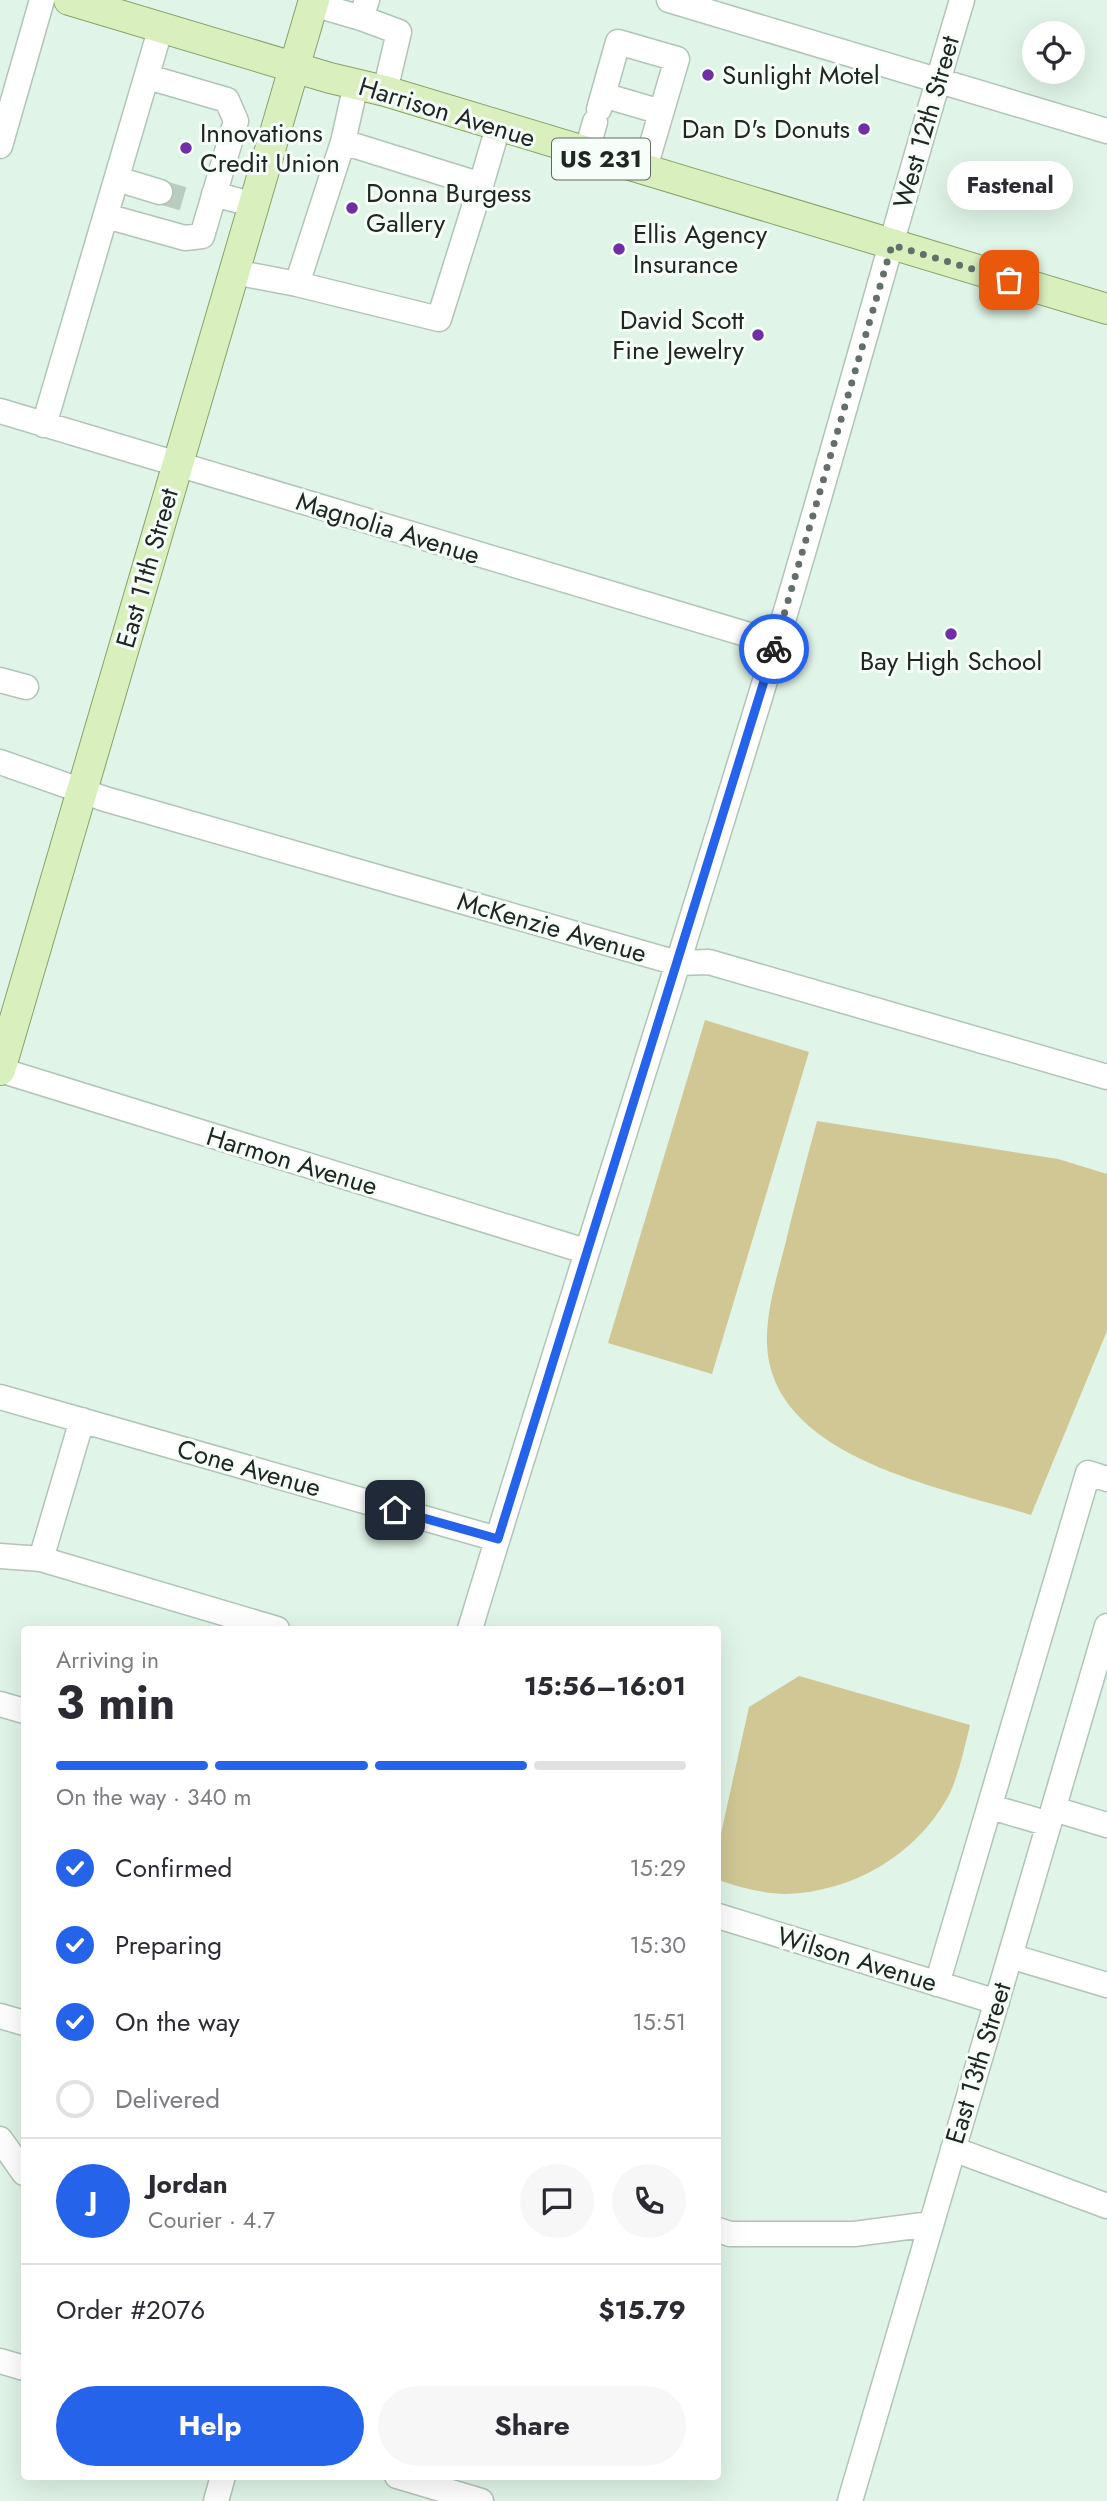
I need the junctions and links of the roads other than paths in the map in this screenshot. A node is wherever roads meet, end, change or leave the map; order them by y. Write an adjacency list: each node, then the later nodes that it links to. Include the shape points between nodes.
1 (42, 0): 18 (street)
2 (69, 0): 7 (main road, Harrison Avenue / US 231)
3 (669, 0): 10 (street)
4 (962, 0): 10 (street, West 12th Street)
5 (313, 2): 6 (street); 8 (main road, East 11th Street)
6 (364, 9): 12 (street, via 399,32)
7 (161, 27): 8 (main road, Harrison Avenue / US 231); 9 (street)
8 (295, 67): 11 (main road, Harrison Avenue / US 231); 25 (main road, East 11th Street)
9 (148, 77): 21 (street); 24 (street, via 227,100 236,121)
10 (937, 82): 16 (street); 27 (street, West 12th Street)
11 (356, 84): 12 (main road, Harrison Avenue / US 231); 17 (street)
12 (385, 91): 15 (main road, Harrison Avenue / US 231)
13 (599, 109): 14 (street); 14 (street, via 618,42 677,59); 19 (street)
14 (661, 112): 20 (street)
15 (498, 127): 19 (main road, Harrison Avenue / US 231); 22 (street)
16 (1107, 131)
17 (343, 142): 22 (street); 29 (street)
18 (0, 146)
19 (586, 154): 20 (main road, Harrison Avenue / US 231)
20 (644, 172): 27 (main road, Harrison Avenue / US 231)
21 (117, 179): 23 (street); 26 (street)
22 (481, 185): 29 (street, via 439,319)
23 (160, 192)
24 (206, 201): 25 (street); 26 (street, via 202,236 186,239)
25 (254, 205): 28 (main road, East 11th Street)
26 (106, 216): 32 (street)
27 (892, 245): 30 (main road, Harrison Avenue / US 231); 34 (street, West 12th Street)
28 (234, 272): 29 (street); 33 (main road, East 11th Street)
29 (298, 284)
30 (1107, 309)
31 (0, 411): 32 (street, Magnolia Avenue)
32 (44, 425): 33 (street, Magnolia Avenue)
33 (177, 465): 34 (street, Magnolia Avenue); 38 (main road, East 11th Street)
34 (776, 643): 39 (street, West 12th Street)
35 (0, 680): 36 (street)
36 (26, 687)
37 (0, 762): 38 (street, McKenzie Avenue)
38 (82, 790): 39 (street, McKenzie Avenue); 40 (main road, East 11th Street)
39 (677, 963): 41 (street, McKenzie Avenue, via 709,962); 42 (street, West 12th Street)
40 (0, 1070): 42 (street, Harmon Avenue)
41 (1107, 1077)
42 (586, 1251): 46 (street, West 12th Street)
43 (0, 1397): 44 (street, Cone Avenue)
44 (82, 1420): 46 (street, Cone Avenue); 48 (street)
45 (1107, 1479): 54 (street, via 1088,1473)
46 (498, 1539): 50 (street, West 12th Street)
47 (0, 1556): 48 (street)
48 (41, 1559): 49 (street)
49 (267, 1626)
50 (471, 1626)
51 (1107, 1626): 55 (street, East 13th Street)
52 (0, 1704): 53 (street)
53 (21, 1710)
54 (991, 1807): 55 (street); 60 (street)
55 (1051, 1816): 56 (street); 58 (street, East 13th Street)
56 (1107, 1825)
57 (721, 1917): 60 (street, Wilson Avenue)
58 (1010, 1956): 59 (street); 61 (street, East 13th Street)
59 (1106, 1980)
60 (937, 1983): 61 (street, Wilson Avenue)
61 (997, 2002): 65 (street, East 13th Street)
62 (0, 2016): 63 (street)
63 (21, 2022)
64 (0, 2139): 66 (street)
65 (953, 2150): 67 (street); 68 (street, East 13th Street)
66 (21, 2169)
67 (1107, 2206)
68 (930, 2224): 69 (street, via 854,2234); 76 (street, East 13th Street)
69 (721, 2231)
70 (0, 2361): 71 (street)
71 (21, 2367)
72 (221, 2480): 74 (street)
73 (410, 2480): 75 (street)
74 (216, 2501)
75 (481, 2501)
76 (850, 2501)

